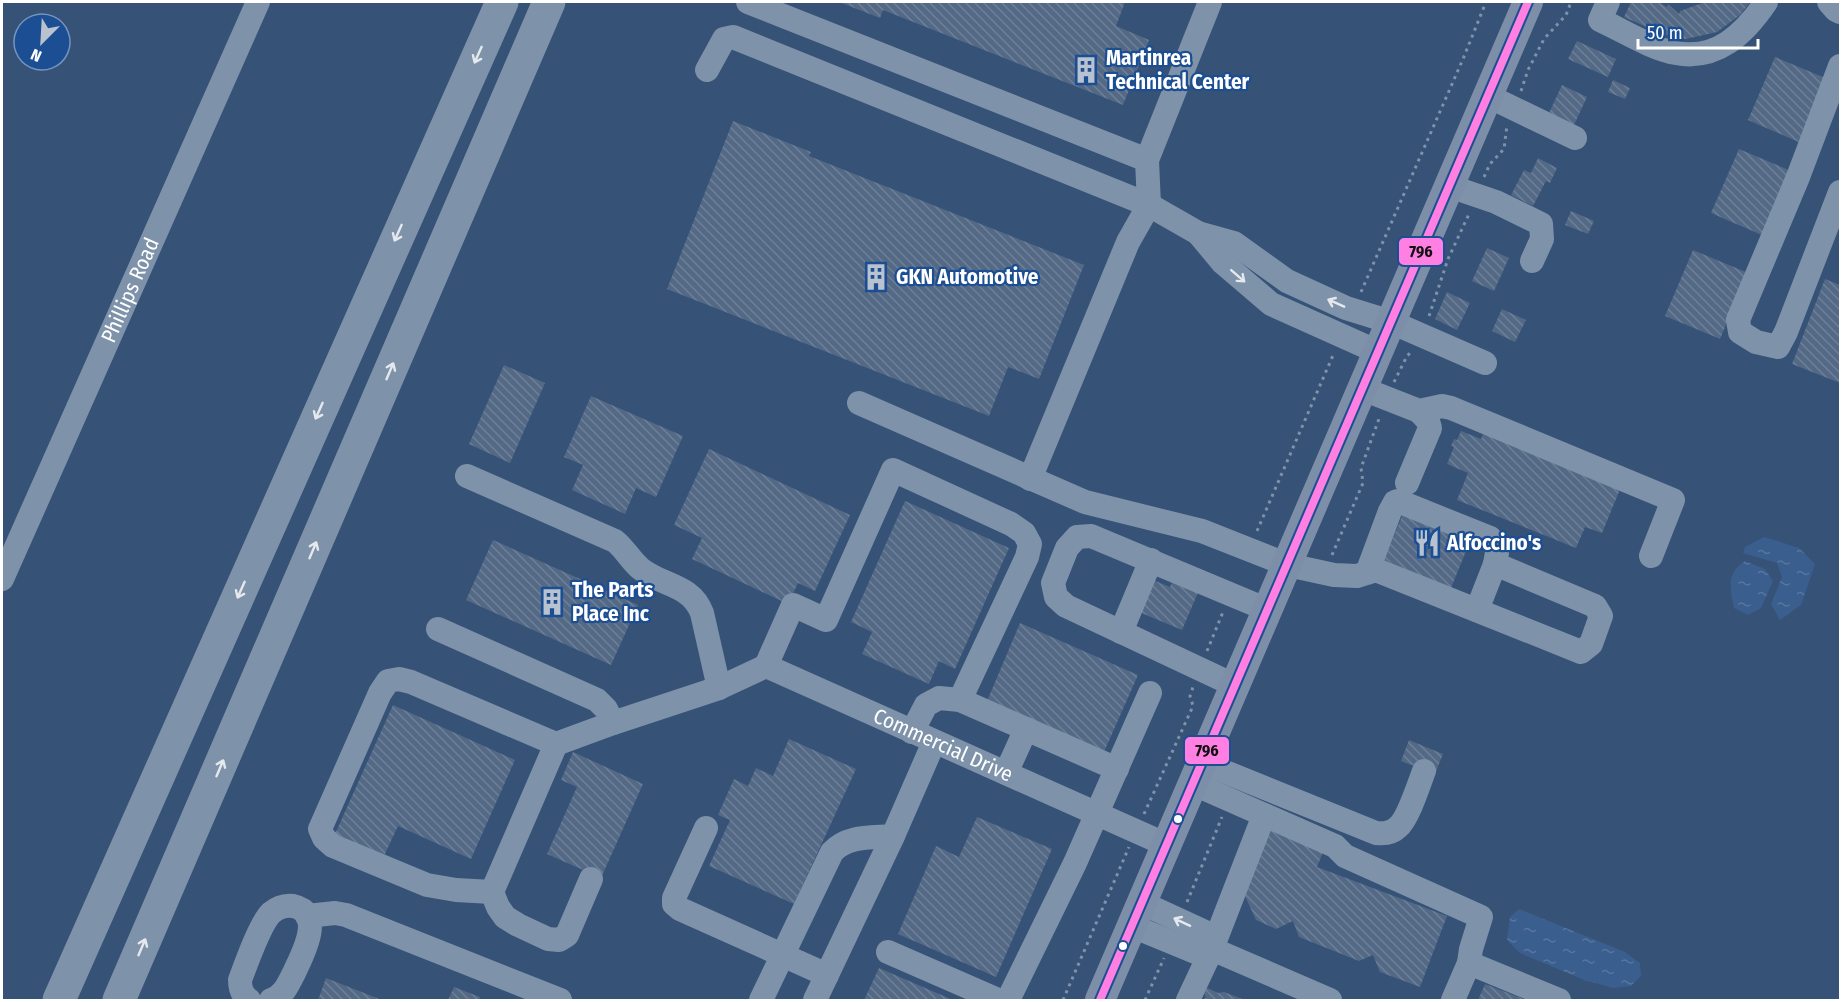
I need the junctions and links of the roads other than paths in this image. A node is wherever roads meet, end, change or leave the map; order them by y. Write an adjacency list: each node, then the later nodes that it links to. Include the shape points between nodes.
1 (258, 2): 34 (street, Phillips Road)
2 (502, 2): 69 (highway, one-way to 69)
3 (549, 2): 70 (highway, one-way to 3)
4 (747, 2): 11 (street); 16 (street)
5 (1210, 2): 16 (street)
6 (1528, 2): 14 (main road)
7 (1766, 2): 9 (street, via 1735,39 1695,55 1674,53 1647,42)
8 (1829, 2): 10 (street)
9 (1604, 11)
10 (1840, 12)
11 (733, 37): 13 (street, via 724,39); 19 (street)
12 (1840, 67): 18 (street, via 1738,320 1740,332 1756,342 1778,347)
13 (707, 70)
14 (1488, 96): 15 (street); 17 (main road)
15 (1575, 138)
16 (1147, 160): 19 (street)
17 (1463, 191): 21 (street, via 1541,224 1542,239); 22 (main road)
18 (1840, 192)
19 (1149, 205): 20 (street); 29 (street, via 1128,242)
20 (1198, 233): 22 (street, one-way to 20, via 1287,281 1234,243); 23 (street, one-way to 23, via 1223,263 1270,304)
21 (1532, 261)
22 (1391, 322): 23 (main road); 24 (street)
23 (1378, 352): 25 (main road)
24 (1485, 363)
25 (1375, 393): 27 (street); 35 (main road)
26 (859, 403): 29 (street)
27 (1419, 411): 30 (street, via 1430,428); 31 (street, via 1451,408 1673,500)
28 (467, 476): 43 (street, via 615,541 643,571 691,596 702,613)
29 (1030, 479): 35 (street, via 1085,502 1189,527)
30 (1407, 483)
31 (1651, 556)
32 (1151, 560): 37 (street); 40 (street); 40 (street, via 1091,536 1077,537 1067,548 1053,583 1056,597 1066,606)
33 (1495, 564): 36 (street, via 1498,548 1490,538 1398,501 1390,511); 38 (street); 38 (street, via 1595,606 1601,616 1592,644 1581,652)
34 (4, 565)
35 (1288, 565): 36 (street, via 1346,576); 37 (main road)
36 (1366, 573): 38 (street, via 1376,570)
37 (1268, 610): 42 (main road)
38 (1477, 610)
39 (438, 629): 46 (street, via 597,700)
40 (1121, 633): 42 (street)
41 (766, 666): 43 (street); 45 (street, via 793,605 826,620 893,470 1011,524 1024,533 1030,544); 48 (street, Commercial Drive)
42 (1236, 686): 54 (main road)
43 (718, 688): 46 (street)
44 (1150, 693): 51 (street)
45 (960, 700): 47 (street); 48 (street, via 939,698 926,705)
46 (613, 723): 50 (street)
47 (1026, 729): 51 (street); 53 (street)
48 (912, 732): 49 (street, Commercial Drive)
49 (934, 742): 53 (street, Commercial Drive); 58 (street)
50 (556, 744): 61 (street); 61 (street, via 411,682 388,681 320,829 333,846 427,885)
51 (1117, 769): 55 (street)
52 (1424, 771): 54 (street, via 1399,827 1383,834)
53 (1006, 773): 55 (street, Commercial Drive)
54 (1198, 773): 56 (street); 59 (main road)
55 (1097, 814): 59 (street, Commercial Drive); 77 (street)
56 (1264, 815): 64 (street); 67 (street, via 1481,917)
57 (706, 828): 66 (street, via 674,904)
58 (892, 836): 66 (street, via 847,840 832,852); 68 (street)
59 (1167, 845): 62 (main road)
60 (591, 879): 61 (street, via 567,935 559,940 548,939 505,917)
61 (492, 891)
62 (1137, 915): 64 (street, via 1207,933); 78 (main road)
63 (307, 916): 71 (street, via 288,905 272,912 265,921 240,980); 72 (street, via 307,944 285,992); 73 (street, via 346,915)
64 (1212, 949): 79 (street); 80 (street)
65 (888, 952): 76 (street)
66 (783, 956): 68 (street); 74 (street)
67 (1469, 963): 81 (street); 82 (street)
68 (827, 975): 75 (street)
69 (59, 1000)
70 (119, 1000)
71 (248, 1000)
72 (271, 1000)
73 (560, 1000)
74 (761, 1000)
75 (815, 1000)
76 (998, 1000)
77 (1008, 1000)
78 (1100, 1000)
79 (1188, 1000)
80 (1329, 1000)
81 (1453, 1000)
82 (1559, 1000)

